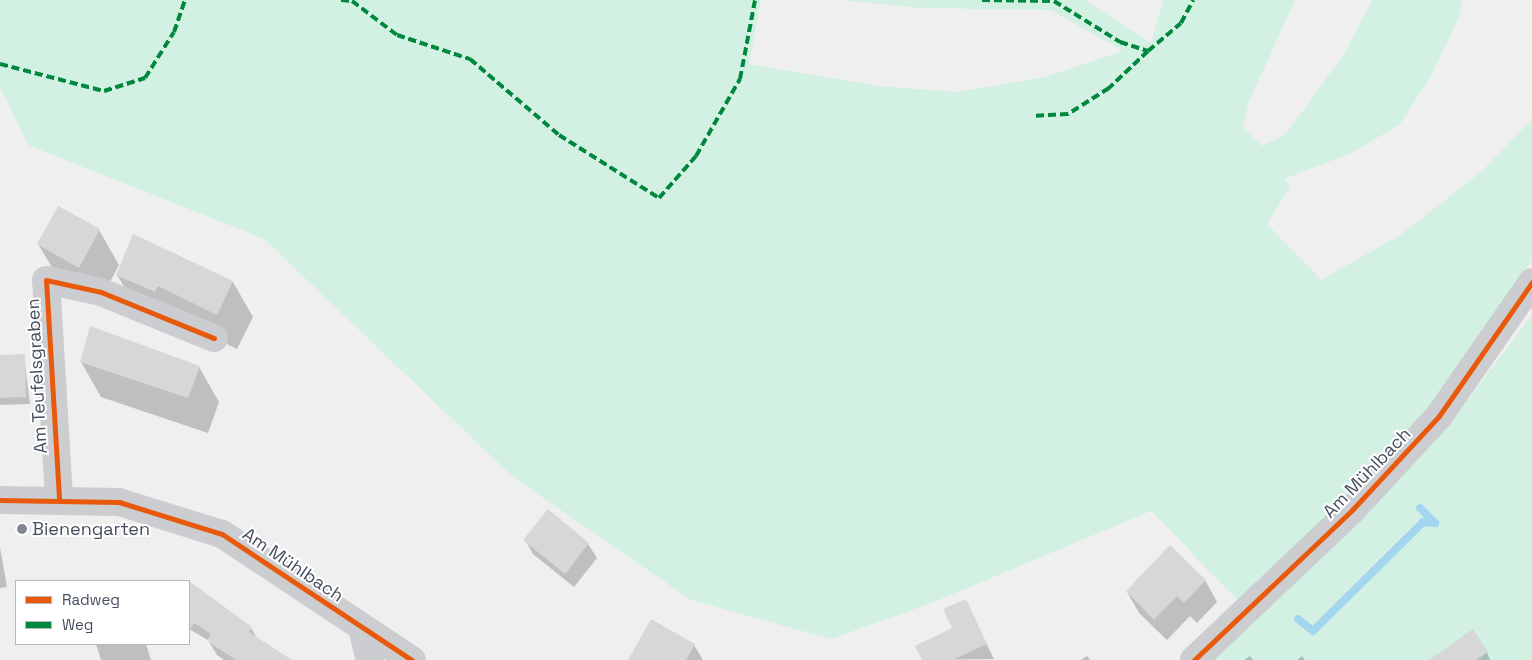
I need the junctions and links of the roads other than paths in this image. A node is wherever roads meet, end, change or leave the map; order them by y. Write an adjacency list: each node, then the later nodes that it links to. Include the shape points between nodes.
1 (1532, 282): 8 (street, Am Mühlbach, via 1439,416 1352,510)
2 (214, 338): 3 (street, Am Teufelsgraben, via 101,292 46,280)
3 (59, 498): 4 (street, Am Mühlbach); 5 (street, Am Mühlbach, via 119,502 222,534)
4 (0, 500)
5 (362, 628): 6 (street); 7 (street, Am Mühlbach)
6 (370, 660)
7 (412, 660)
8 (1194, 660)

